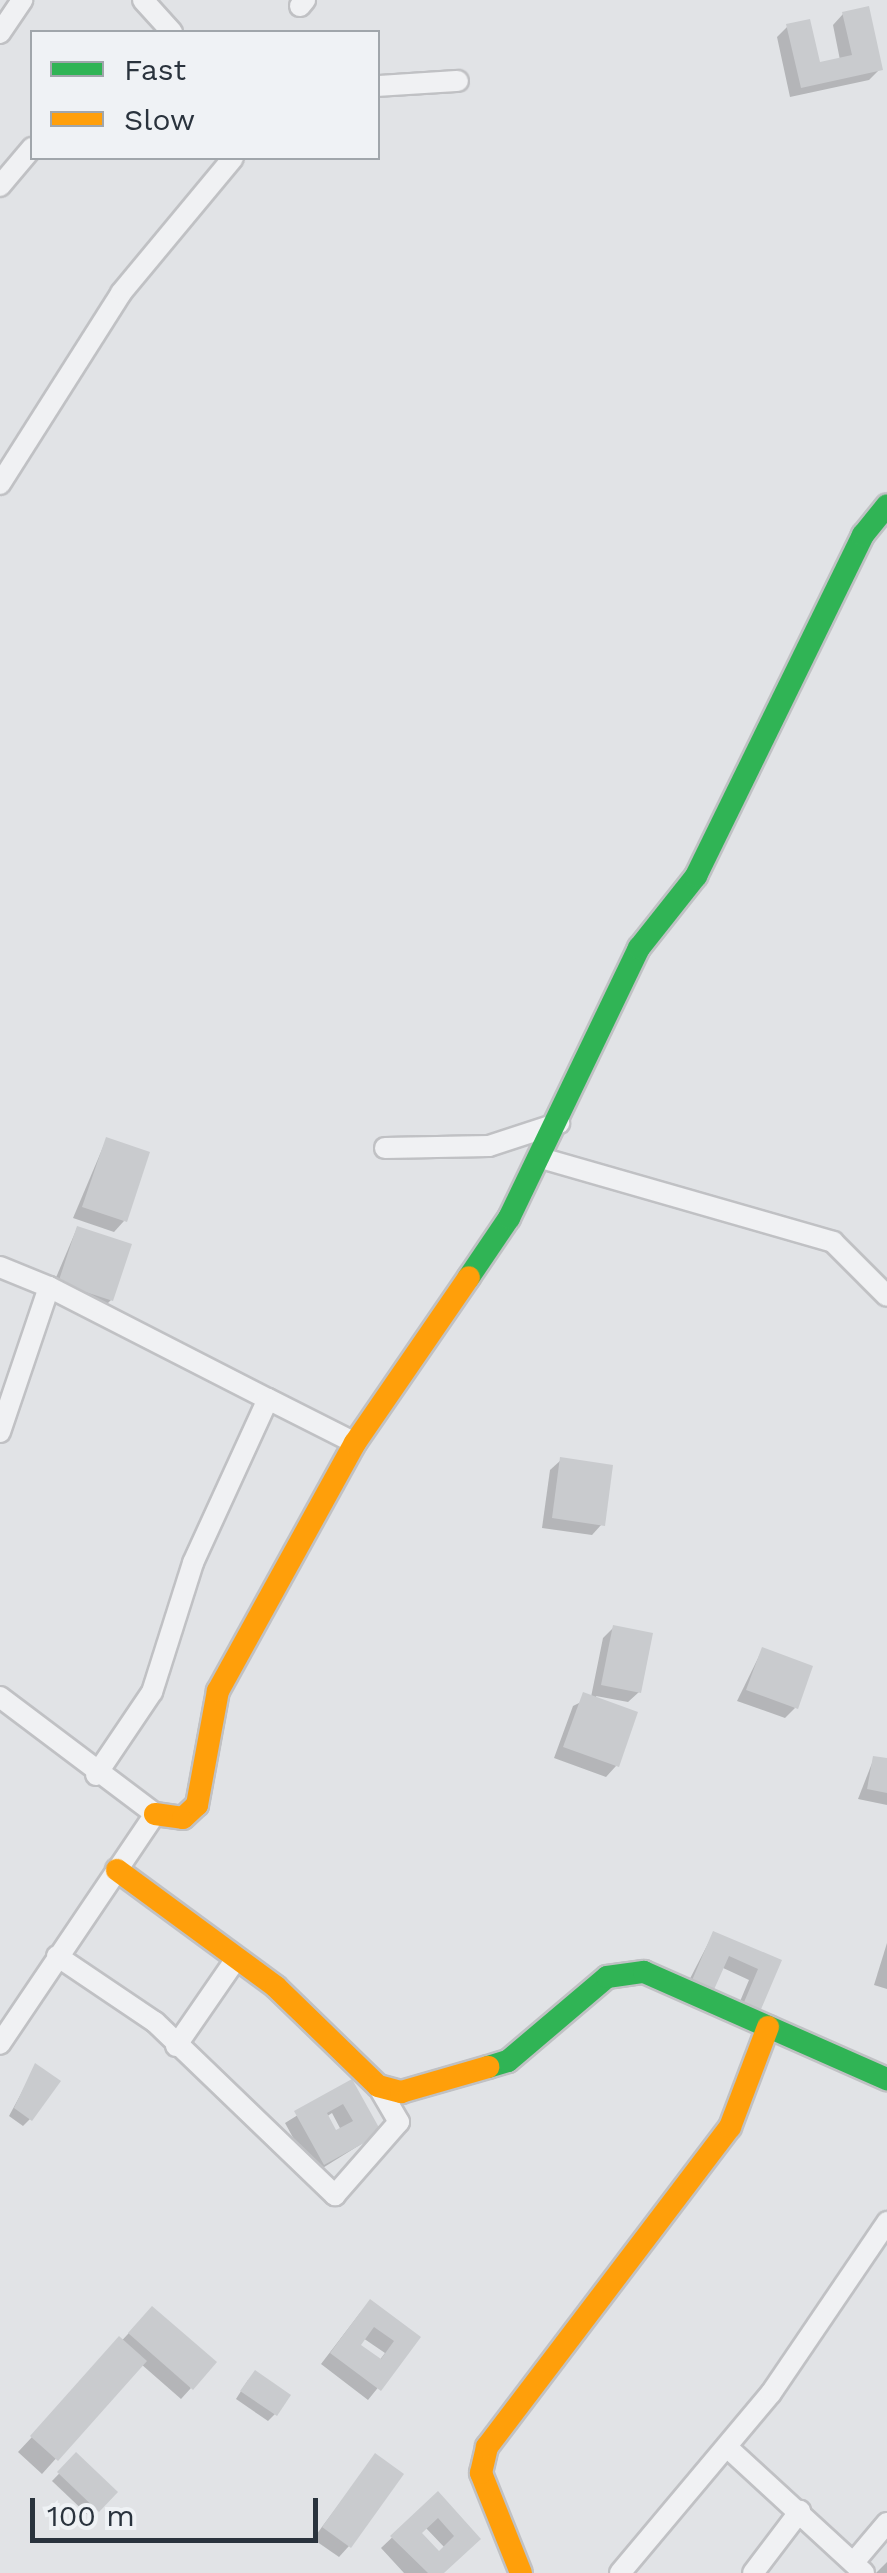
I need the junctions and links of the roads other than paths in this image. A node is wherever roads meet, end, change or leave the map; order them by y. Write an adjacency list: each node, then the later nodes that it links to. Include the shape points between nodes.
1 (22, 0): 4 (street)
2 (143, 0): 3 (street)
3 (170, 30)
4 (0, 33)
5 (458, 81): 6 (street)
6 (380, 86)
7 (30, 150): 9 (street)
8 (231, 160): 10 (street, via 121,293)
9 (0, 186)
10 (0, 484)
11 (887, 505): 12 (street, via 863,535 696,876 639,948)
12 (559, 1124): 13 (street, via 489,1146); 14 (street)
13 (386, 1148)
14 (541, 1158): 17 (street, via 833,1242); 20 (street, via 464,1292)
15 (0, 1267): 16 (street)
16 (49, 1287): 18 (street); 19 (street)
17 (887, 1296)
18 (268, 1400): 20 (street); 22 (street, via 192,1563 152,1692)
19 (0, 1432)
20 (355, 1443): 23 (street, via 218,1691 198,1805 183,1818)
21 (0, 1697): 22 (street)
22 (96, 1776): 23 (street)
23 (155, 1814): 24 (street)
24 (116, 1870): 25 (street); 26 (street)
25 (57, 1956): 28 (street); 29 (street)
26 (236, 1960): 29 (street); 31 (street)
27 (768, 2027): 30 (street); 31 (street, via 644,1972 607,1977 508,2061 401,2092); 37 (street, via 730,2128 486,2447 481,2473)
28 (0, 2044)
29 (176, 2046): 31 (street, via 335,2194 399,2122)
30 (887, 2079)
31 (378, 2086)
32 (887, 2222): 33 (street)
33 (727, 2447): 34 (street); 38 (street)
34 (800, 2511): 36 (street); 39 (street)
35 (887, 2523): 36 (street)
36 (859, 2567)
37 (521, 2573)
38 (620, 2573)
39 (753, 2573)

